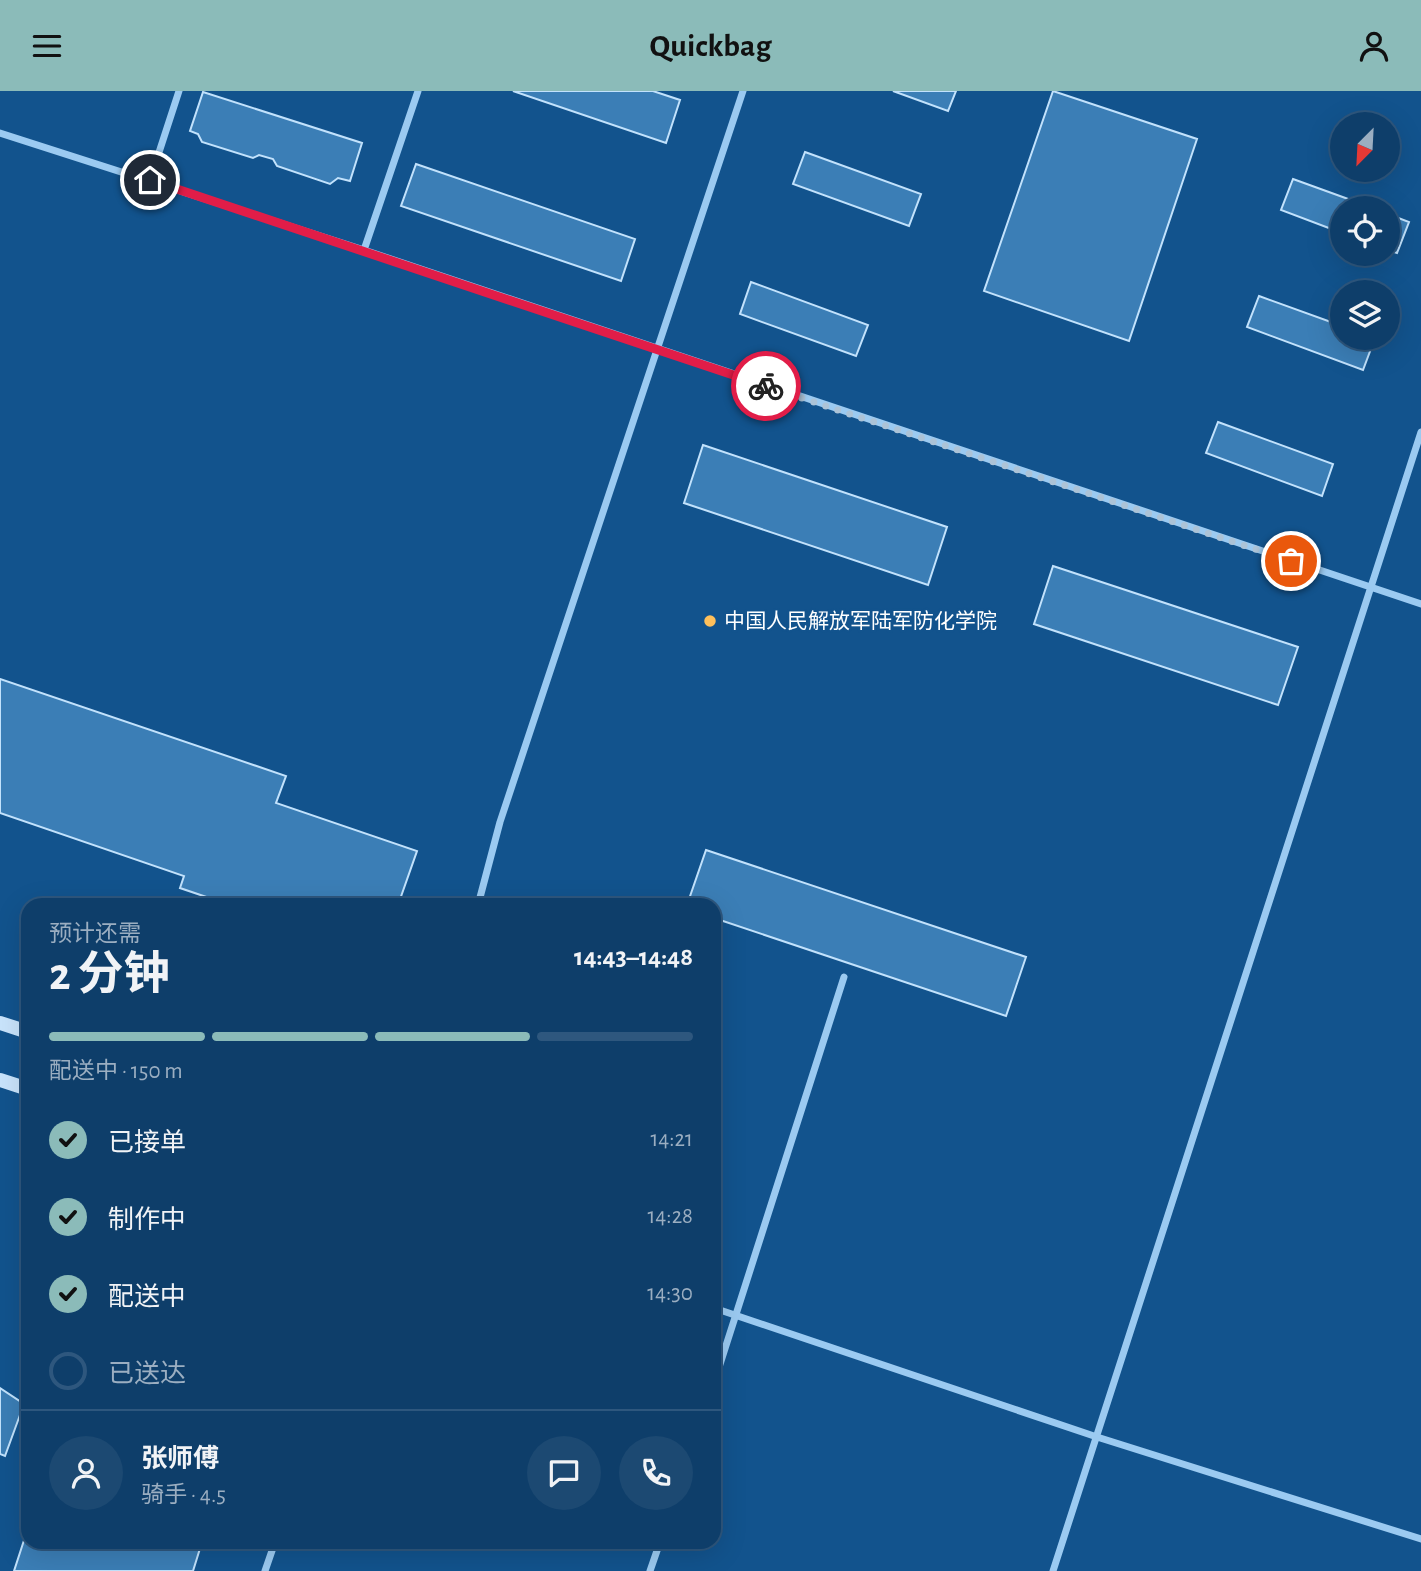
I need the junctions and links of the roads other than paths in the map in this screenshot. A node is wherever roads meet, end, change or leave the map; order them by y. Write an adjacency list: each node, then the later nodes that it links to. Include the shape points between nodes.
1 (179, 91): 5 (street)
2 (418, 91): 6 (street)
3 (743, 91): 7 (street)
4 (0, 133): 5 (street)
5 (150, 180): 6 (street)
6 (364, 250): 7 (street)
7 (657, 350): 9 (street); 11 (street, via 500,822)
8 (1421, 432): 9 (street)
9 (1370, 588): 10 (street); 20 (street)
10 (1421, 604)
11 (480, 898)
12 (844, 977): 18 (street)
13 (0, 1023): 14 (street)
14 (21, 1030)
15 (0, 1080): 16 (street)
16 (21, 1087)
17 (721, 1311): 18 (street)
18 (736, 1317): 19 (street); 20 (street)
19 (721, 1362)
20 (1097, 1437): 21 (street); 26 (street)
21 (1421, 1539)
22 (273, 1549): 24 (street)
23 (658, 1549): 25 (street)
24 (265, 1571)
25 (650, 1571)
26 (1053, 1571)

